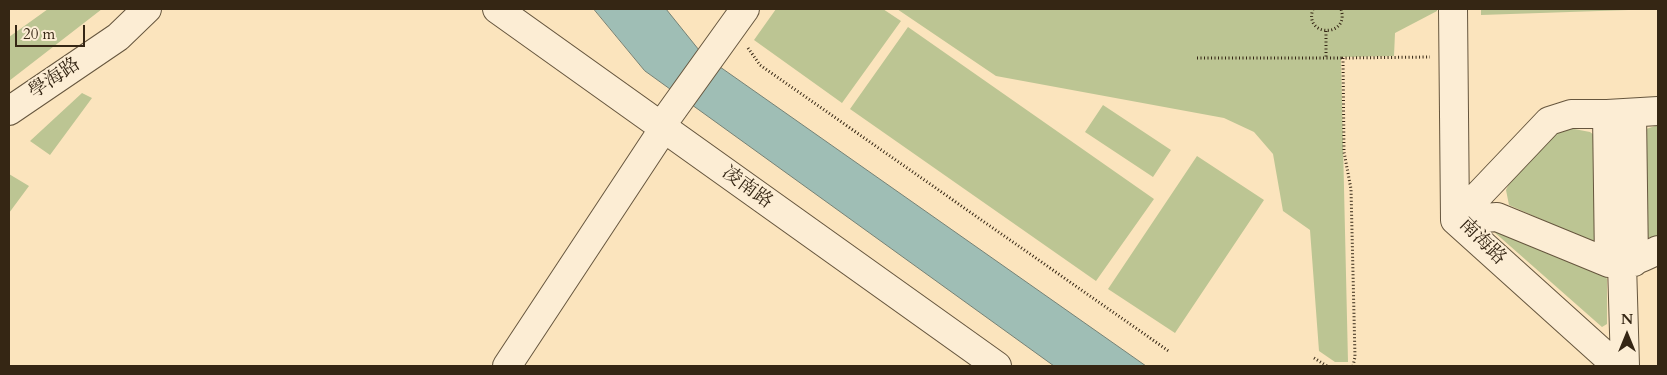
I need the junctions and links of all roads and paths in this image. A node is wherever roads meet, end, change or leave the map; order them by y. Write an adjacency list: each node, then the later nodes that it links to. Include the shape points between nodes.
1 (147, 9): 13 (street, 學海路, via 118,37)
2 (497, 9): 15 (street, 凌南路)
3 (745, 9): 15 (street)
4 (1313, 9): 7 (path, via 1313,23)
5 (1341, 9): 7 (path, via 1340,24)
6 (1453, 9): 9 (street, 南海路)
7 (1326, 31): 11 (path)
8 (746, 46): 19 (path, via 760,65)
9 (1454, 56): 12 (path); 16 (street, 南海路)
10 (1197, 58): 11 (path)
11 (1326, 58): 12 (path)
12 (1343, 58): 24 (path, via 1344,152 1351,189 1356,357)
13 (9, 111)
14 (1632, 112): 16 (street, via 1571,114 1549,121); 18 (street)
15 (663, 127): 21 (street); 22 (street, 凌南路)
16 (1455, 220): 18 (street, via 1497,217); 25 (street, 南海路)
17 (1658, 250): 18 (street)
18 (1622, 263): 26 (street)
19 (1170, 352)
20 (1314, 358): 23 (path)
21 (507, 366)
22 (997, 366)
23 (1327, 366)
24 (1353, 366)
25 (1617, 366)
26 (1625, 366)

